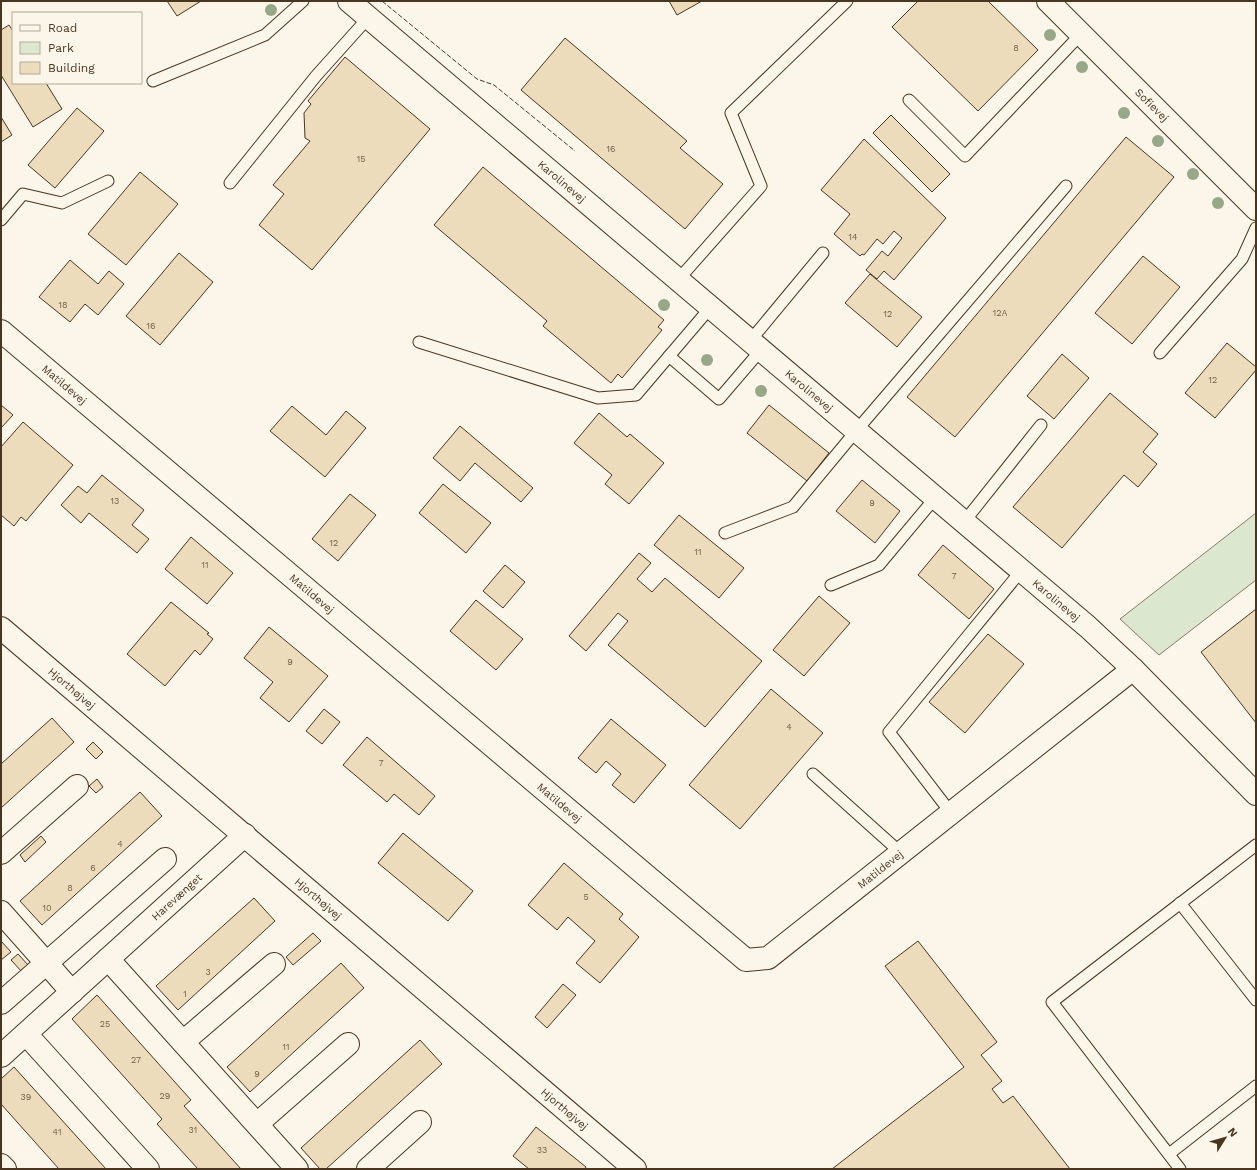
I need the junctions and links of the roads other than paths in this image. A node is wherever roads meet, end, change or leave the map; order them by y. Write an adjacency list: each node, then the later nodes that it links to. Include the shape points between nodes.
1 (303, 1): 7 (lane, via 265,35)
2 (349, 1): 5 (street, Karolinevej)
3 (847, 1): 16 (lane, via 730,113 761,186)
4 (1048, 1): 6 (street, Sofievej)
5 (368, 18): 10 (lane, via 316,76); 16 (street, Karolinevej)
6 (1081, 34): 8 (lane, via 964,156); 12 (street, Sofievej)
7 (153, 81)
8 (909, 100)
9 (108, 181): 13 (lane, via 62,203 23,194)
10 (230, 183)
11 (1066, 186): 24 (lane)
12 (1256, 209)
13 (1, 220)
14 (1256, 228): 21 (lane, via 1242,259)
15 (823, 253): 20 (lane)
16 (678, 280): 17 (street, Karolinevej)
17 (710, 308): 20 (street, Karolinevej); 22 (lane)
18 (1, 331): 39 (street, Matildevej, via 746,960 768,958)
19 (420, 342): 22 (lane, via 598,398 636,396)
20 (755, 346): 22 (lane, via 719,400); 24 (street, Karolinevej)
21 (1160, 353)
22 (669, 356)
23 (1041, 425): 26 (lane)
24 (856, 431): 25 (street, Karolinevej); 27 (lane, via 793,507)
25 (935, 498): 26 (street, Karolinevej); 29 (lane, via 879,565)
26 (964, 522): 28 (street, Karolinevej)
27 (725, 533)
28 (1021, 570): 31 (street, Karolinevej); 35 (lane, via 889,732)
29 (831, 586)
30 (1, 628): 36 (street, Hjorthøjvej)
31 (1133, 669): 34 (street, Karolinevej); 35 (street, Matildevej)
32 (813, 774): 39 (lane)
33 (77, 786): 38 (street)
34 (1256, 794)
35 (951, 813): 39 (street, Matildevej)
36 (245, 835): 43 (street, Harevænget); 62 (street, Hjorthøjvej)
37 (1256, 845): 41 (lane)
38 (1, 853)
39 (901, 853)
40 (165, 859): 44 (street)
41 (1180, 903): 47 (lane); 56 (lane, via 1052,1002)
42 (1, 912): 44 (street)
43 (108, 959): 46 (street, Harevænget); 50 (street)
44 (46, 963): 46 (street); 48 (street)
45 (274, 964): 50 (street)
46 (72, 992): 49 (street, Harevænget)
47 (1256, 1000)
48 (1, 1003)
49 (26, 1034): 52 (street, Harevænget); 59 (street)
50 (183, 1042): 55 (street)
51 (348, 1044): 55 (street)
52 (1, 1056)
53 (1256, 1086): 56 (lane)
54 (420, 1122): 61 (street)
55 (257, 1124): 60 (street)
56 (1169, 1154): 63 (lane)
57 (1, 1165): 58 (street)
58 (5, 1169)
59 (148, 1169)
60 (297, 1169)
61 (368, 1169)
62 (635, 1169)
63 (1180, 1169)

